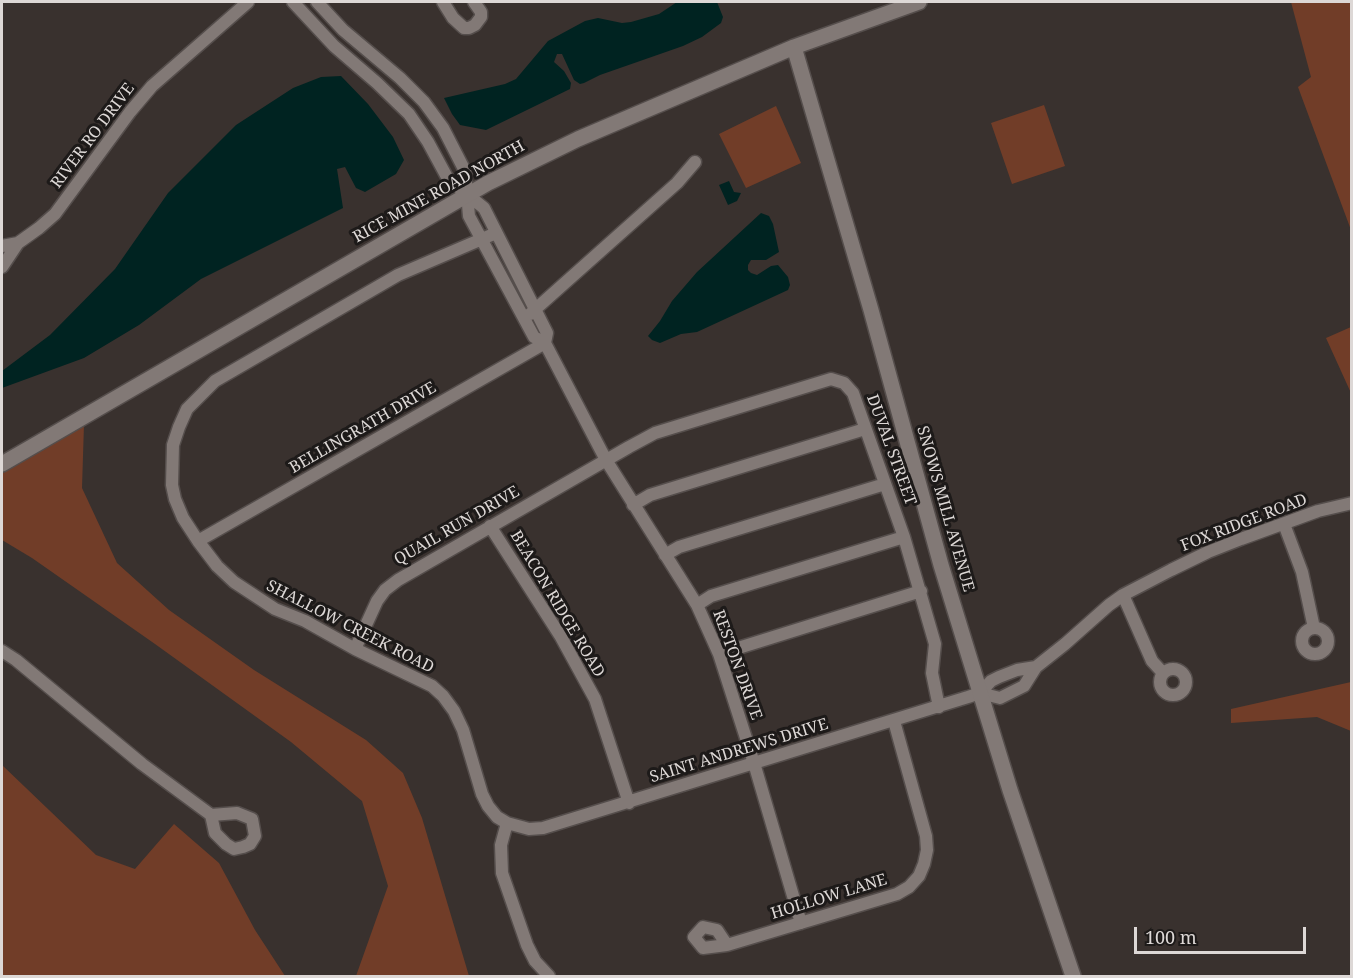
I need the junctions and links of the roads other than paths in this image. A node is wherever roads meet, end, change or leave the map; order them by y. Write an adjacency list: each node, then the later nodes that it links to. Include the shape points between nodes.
1 (248, 2): 12 (street, RIVER RO DRIVE, via 152,86 62,205)
2 (293, 2): 9 (street, via 408,114 448,179)
3 (317, 2): 9 (street, via 424,102 443,128 465,171)
4 (442, 2): 5 (street, via 464,28 475,26 481,16)
5 (474, 2)
6 (919, 2): 7 (main road, RICE MINE ROAD NORTH)
7 (794, 47): 9 (main road, RICE MINE ROAD NORTH, via 578,139); 38 (main road, SNOWS MILL AVENUE)
8 (695, 162): 15 (street)
9 (467, 194): 10 (street, RESTON DRIVE, via 484,208); 11 (street, RESTON DRIVE, via 469,216); 20 (main road, RICE MINE ROAD NORTH)
10 (496, 233): 11 (street, SHALLOW CREEK ROAD); 15 (street, RESTON DRIVE)
11 (482, 239): 16 (street, RESTON DRIVE); 27 (street, SHALLOW CREEK ROAD, via 398,274 215,381 198,397 179,427 172,469 175,499)
12 (18, 243): 13 (street); 14 (street)
13 (2, 246)
14 (2, 267)
15 (537, 311): 16 (street); 17 (street, RESTON DRIVE, via 547,333)
16 (524, 318): 17 (street, RESTON DRIVE, via 534,338)
17 (545, 343): 19 (street, RESTON DRIVE); 27 (street, BELLINGRATH DRIVE)
18 (865, 429): 19 (street, DUVAL STREET, via 852,393 844,384 831,379 655,433); 21 (street, DUVAL STREET); 23 (street, via 650,495)
19 (606, 460): 23 (street, RESTON DRIVE); 25 (street, QUAIL RUN DRIVE)
20 (2, 464)
21 (885, 484): 26 (street, DUVAL STREET); 28 (street, via 679,547)
22 (1352, 502): 24 (street, FOX RIDGE ROAD)
23 (633, 505): 28 (street, RESTON DRIVE)
24 (1284, 524): 30 (street, FOX RIDGE ROAD, via 1208,552); 32 (street, via 1302,572)
25 (490, 526): 33 (street, QUAIL RUN DRIVE, via 386,590); 42 (street, BEACON RIDGE ROAD, via 561,637 595,699)
26 (904, 537): 29 (street, DUVAL STREET); 31 (street, via 711,596)
27 (198, 542): 33 (street, SHALLOW CREEK ROAD, via 217,566 250,594)
28 (665, 555): 31 (street, RESTON DRIVE)
29 (921, 591): 35 (street); 39 (street, DUVAL STREET, via 935,644 932,673)
30 (1123, 595): 36 (street, FOX RIDGE ROAD); 37 (street, via 1152,661)
31 (697, 605): 35 (street, RESTON DRIVE)
32 (1314, 628)
33 (355, 649): 44 (street, SHALLOW CREEK ROAD, via 432,686 443,696 463,730 488,806)
34 (2, 651): 43 (street, via 142,764)
35 (719, 654): 41 (street, RESTON DRIVE)
36 (1036, 667): 38 (street, FOX RIDGE ROAD, via 999,677); 38 (street, FOX RIDGE ROAD, via 1024,686 1000,698)
37 (1162, 673)
38 (980, 693): 39 (street, SAINT ANDREWS DRIVE); 48 (main road, SNOWS MILL AVENUE)
39 (939, 707): 40 (street, SAINT ANDREWS DRIVE)
40 (894, 721): 41 (street, SAINT ANDREWS DRIVE); 45 (street, HOLLOW LANE, via 927,836 919,876 897,894)
41 (754, 763): 42 (street, SAINT ANDREWS DRIVE); 45 (street, RESTON DRIVE)
42 (629, 802): 44 (street, SAINT ANDREWS DRIVE, via 543,828 529,830)
43 (211, 814)
44 (507, 823): 47 (street, via 501,845 502,873 527,945)
45 (801, 923): 46 (street, HOLLOW LANE)
46 (727, 945)
47 (549, 976)
48 (1073, 976)

